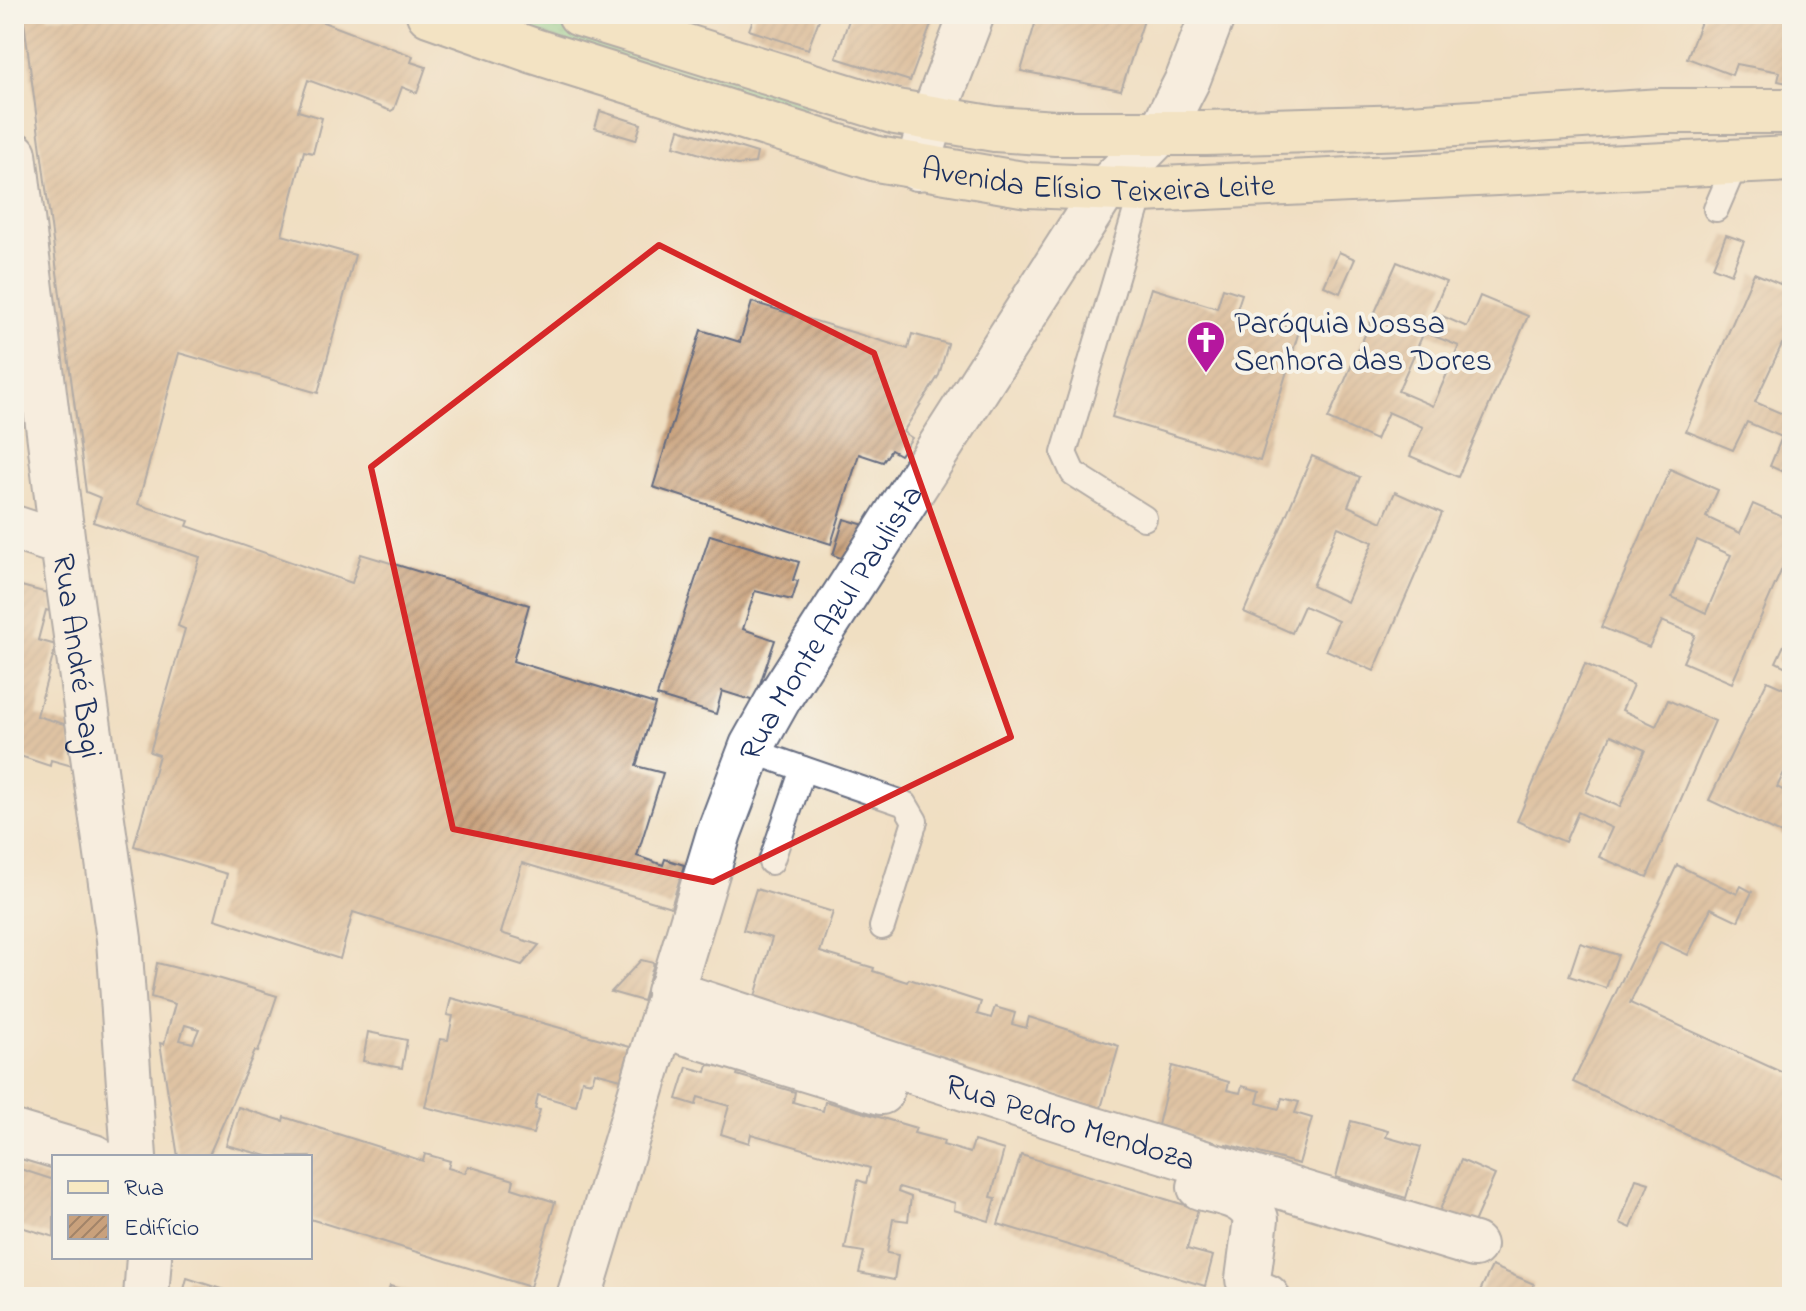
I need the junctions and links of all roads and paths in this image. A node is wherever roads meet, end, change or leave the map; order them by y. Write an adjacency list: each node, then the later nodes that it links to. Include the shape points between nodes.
1 (429, 14): 11 (main road, Avenida Elísio Teixeira Leite)
2 (580, 14): 6 (main road, Avenida Elísio Teixeira Leite)
3 (972, 14): 6 (street)
4 (1213, 14): 7 (street, Rua Monte Azul Paulista)
5 (1792, 111): 7 (main road, Avenida Elísio Teixeira Leite, via 1662,111 1409,127)
6 (932, 119): 7 (main road, Avenida Elísio Teixeira Leite, via 1056,133); 11 (street)
7 (1161, 132): 12 (street, Rua Monte Azul Paulista)
8 (14, 154): 16 (street, Rua André Bagi)
9 (1792, 159): 10 (main road, Avenida Elísio Teixeira Leite)
10 (1737, 160): 12 (main road, Avenida Elísio Teixeira Leite); 13 (lane)
11 (917, 168): 12 (main road, Avenida Elísio Teixeira Leite, via 1028,185)
12 (1124, 189): 14 (lane, via 1064,453 1073,473); 17 (street, Rua Monte Azul Paulista, via 779,698)
13 (1716, 209)
14 (1144, 518)
15 (14, 528): 16 (street)
16 (63, 544): 24 (street, Rua André Bagi, via 119,939)
17 (752, 746): 18 (lane); 21 (street, Rua Monte Azul Paulista, via 719,833)
18 (803, 769): 19 (lane); 20 (lane, via 905,804 915,821)
19 (771, 862)
20 (882, 927)
21 (665, 1009): 25 (street, Rua Pedro Mendoza, via 1069,1122); 28 (street, Rua Monte Azul Paulista); 29 (street, Rua Pedro Mendoza, via 1248,1203 1256,1219 1250,1285)
22 (14, 1133): 23 (street)
23 (87, 1155)
24 (134, 1155)
25 (1474, 1245)
26 (149, 1259): 27 (street)
27 (146, 1297)
28 (579, 1297)
29 (1267, 1297)

